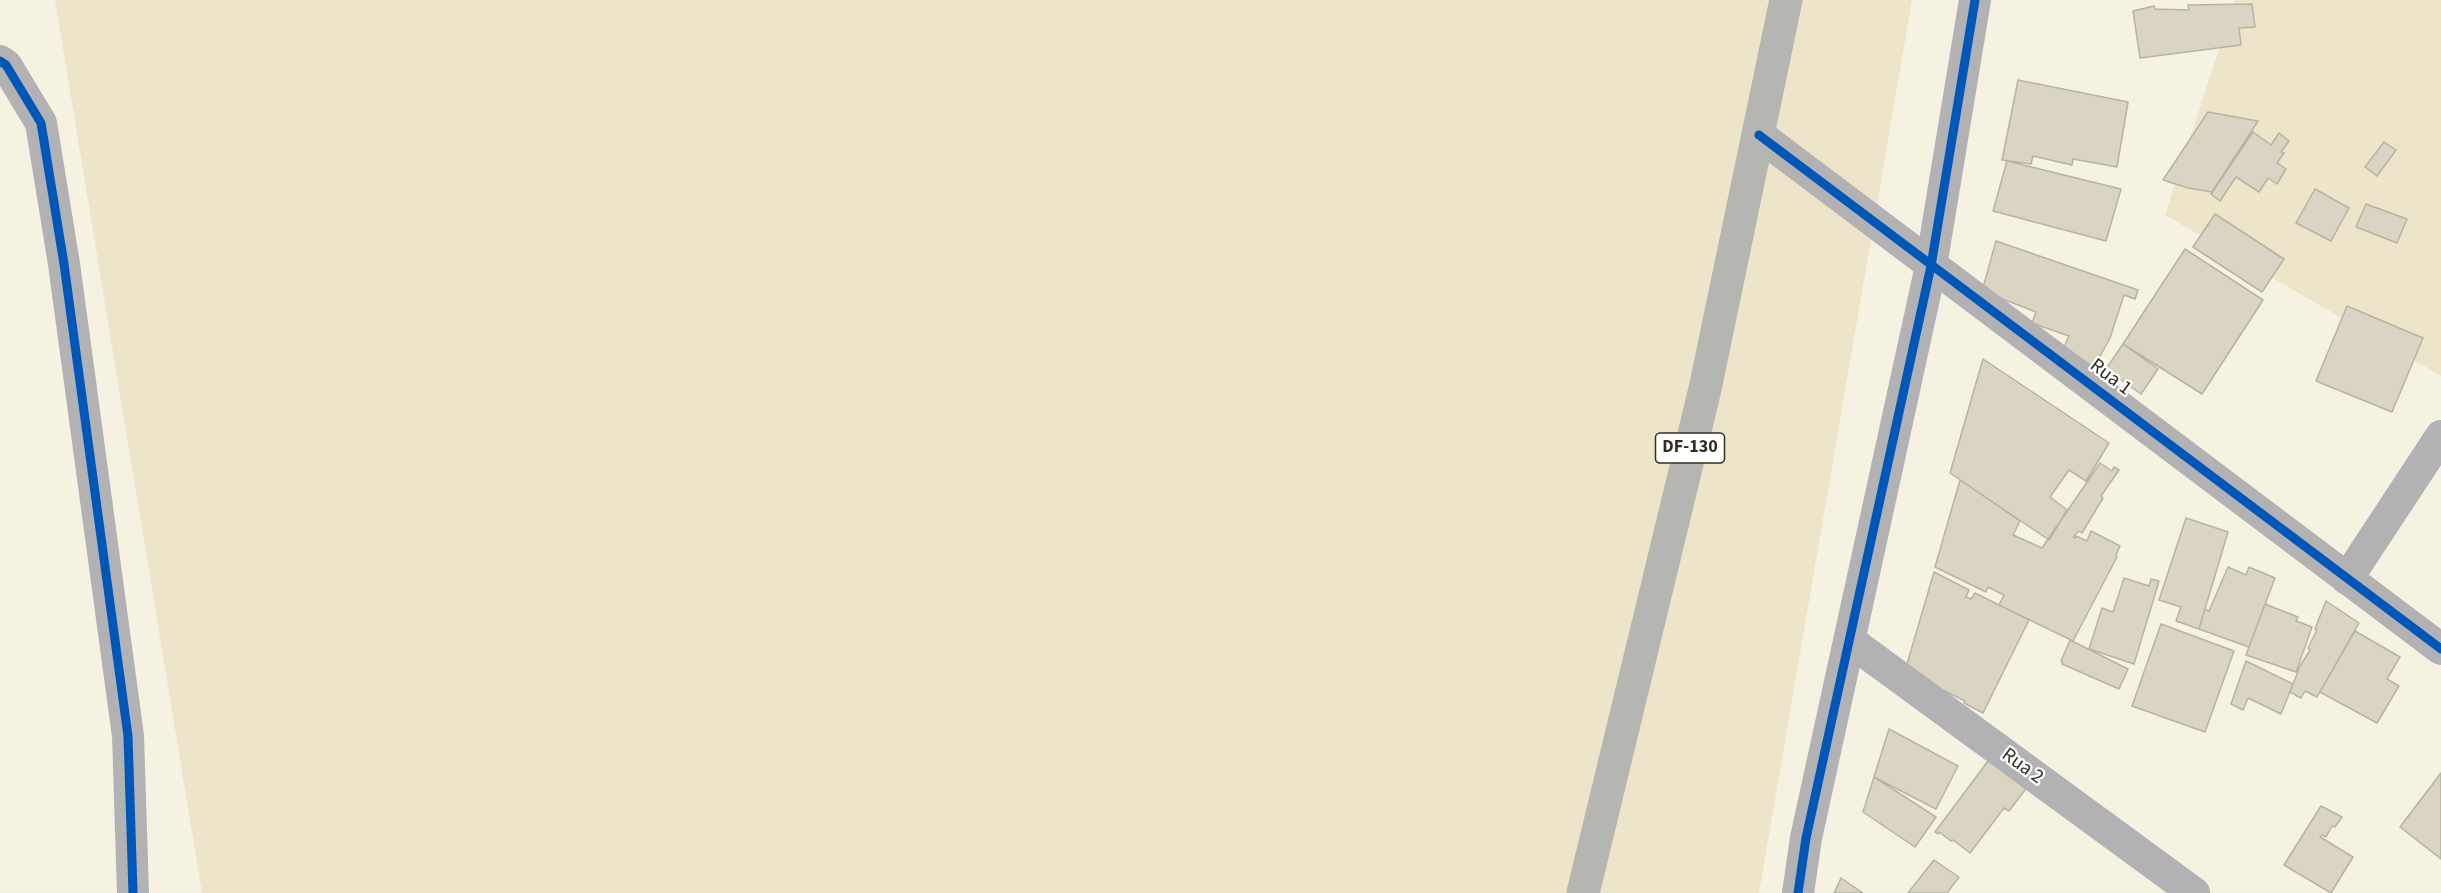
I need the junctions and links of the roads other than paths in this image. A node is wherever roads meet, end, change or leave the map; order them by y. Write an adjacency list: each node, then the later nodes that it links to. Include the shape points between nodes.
1 (1786, 0): 4 (main road, DF-130)
2 (1975, 0): 5 (street)
3 (0, 61): 10 (street, via 41,123 62,252 128,736)
4 (1759, 135): 5 (street, Rua 1); 11 (main road, DF-130, via 1705,389)
5 (1931, 266): 7 (street, Rua 1); 8 (street)
6 (2441, 436): 7 (street)
7 (2348, 579): 9 (street, Rua 1)
8 (1850, 641): 12 (street, via 1806,838); 13 (street, Rua 2)
9 (2441, 649)
10 (133, 893)
11 (1583, 893)
12 (1798, 893)
13 (2194, 893)

